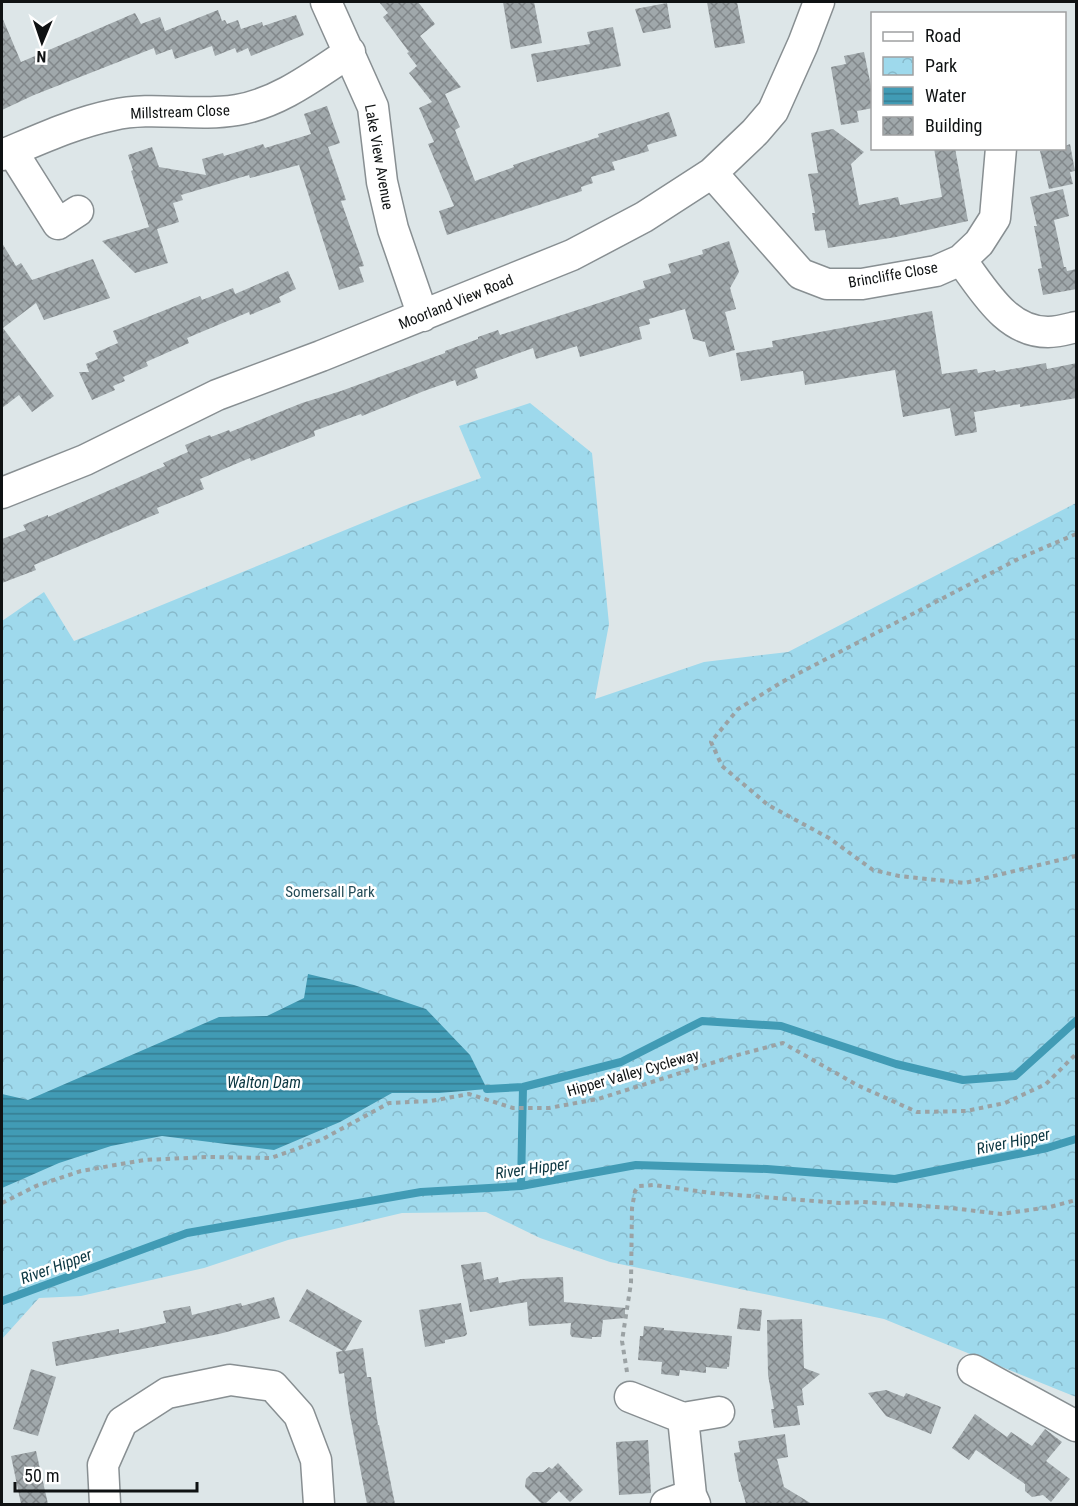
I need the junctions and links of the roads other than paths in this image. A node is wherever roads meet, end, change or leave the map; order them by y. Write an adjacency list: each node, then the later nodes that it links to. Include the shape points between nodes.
1 (326, 2): 3 (street, Lake View Avenue)
2 (819, 2): 6 (street, Moorland View Road, via 773,111)
3 (350, 52): 5 (street, Millstream Close, via 270,102 236,110 115,114 61,130); 9 (street, Lake View Avenue, via 373,107 393,230)
4 (1001, 150): 8 (street, Brincliffe Close, via 995,218 979,243)
5 (7, 153): 7 (street, via 58,224)
6 (712, 173): 8 (street, Brincliffe Close, via 801,274 827,285 862,284 936,271); 9 (street, Moorland View Road, via 572,255)
7 (78, 211)
8 (961, 260): 10 (street, via 1015,324 1051,333)
9 (423, 316): 11 (street, Moorland View Road, via 217,395 85,460)
10 (1077, 327)
11 (2, 493)
12 (973, 1370): 16 (street)
13 (630, 1397): 15 (street)
14 (718, 1412): 15 (street)
15 (683, 1418): 17 (street)
16 (1077, 1426)
17 (684, 1501)
18 (105, 1504): 19 (street, via 103,1465 122,1422 167,1393 230,1380 273,1386 299,1416 316,1460)
19 (319, 1504)

